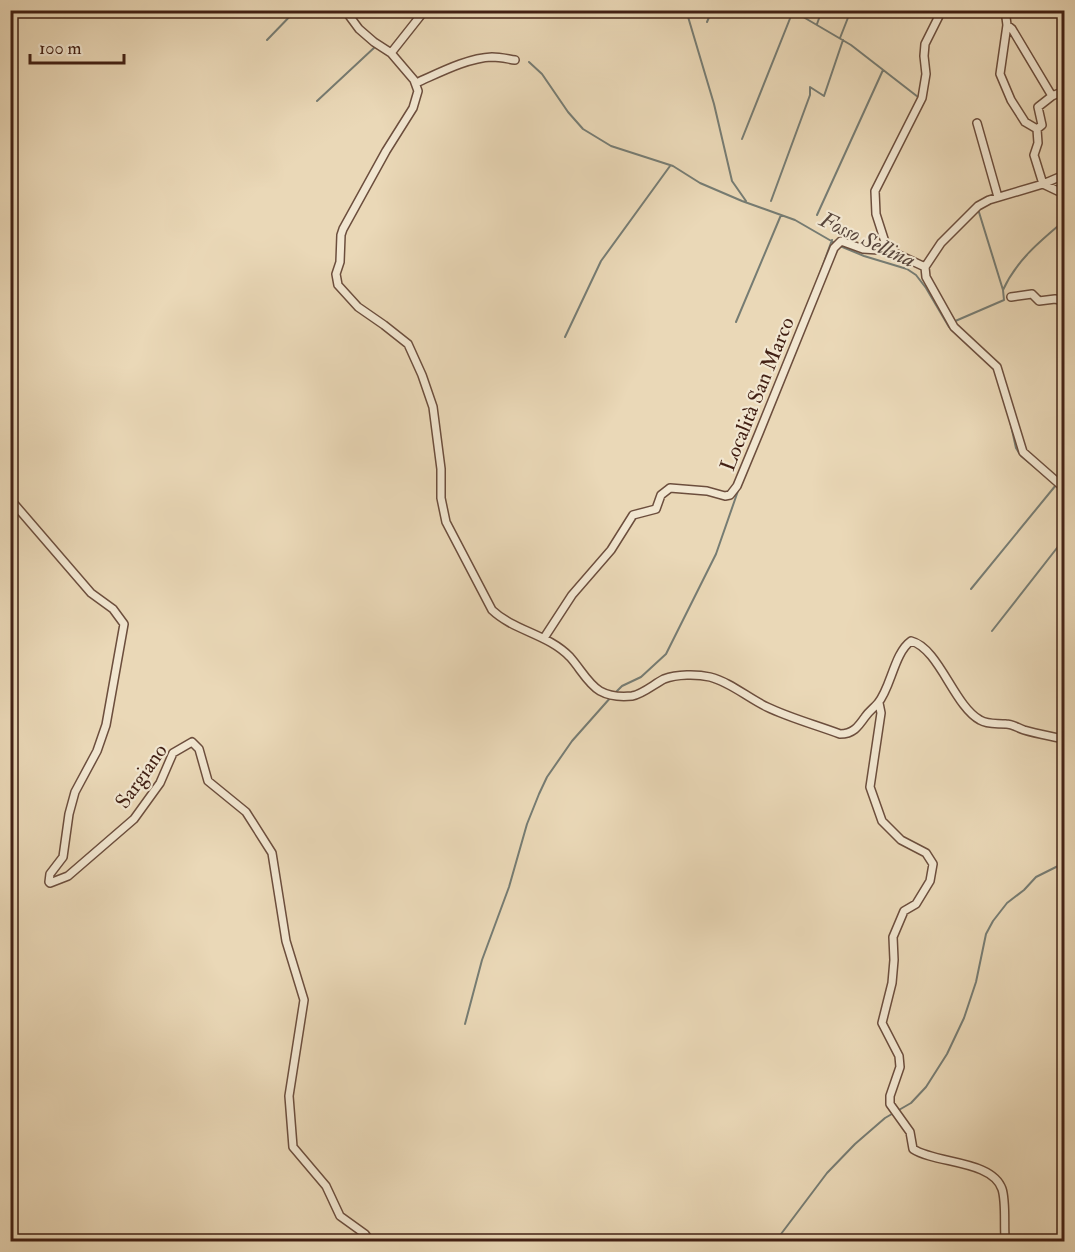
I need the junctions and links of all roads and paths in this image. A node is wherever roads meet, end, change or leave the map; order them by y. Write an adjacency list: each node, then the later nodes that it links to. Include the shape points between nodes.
1 (345, 10): 6 (street, via 359,29)
2 (425, 10): 6 (street)
3 (942, 10): 17 (street, via 925,44 922,98 875,191 876,214)
4 (1005, 10): 5 (street)
5 (1007, 25): 10 (street); 12 (street, via 1000,74 1025,122)
6 (391, 53): 8 (street)
7 (515, 60): 8 (street, via 481,58)
8 (416, 84): 23 (street, via 414,108 343,229 336,279 358,307 408,344 434,407 446,522 486,603 502,619)
9 (1065, 91): 10 (street)
10 (1052, 96): 12 (street, via 1038,107 1042,125)
11 (977, 123): 16 (street)
12 (1037, 129): 14 (street, via 1034,155)
13 (1065, 175): 14 (street)
14 (1043, 184): 15 (street); 16 (street)
15 (1065, 194)
16 (998, 197): 18 (street, via 973,210 941,243)
17 (885, 242): 18 (street, via 897,254); 23 (street, Località San Marco, via 879,250 841,241 834,248 730,495 670,488 661,495 656,509 633,515)
18 (925, 267): 21 (street, via 926,277 954,327 997,367 1023,452)
19 (1011, 297): 20 (street, via 1032,294 1039,301)
20 (1065, 301)
21 (1065, 488)
22 (10, 499): 26 (street, Sargiano, via 91,594 113,609 124,624 106,725 75,792 63,856 49,882 68,876 134,819 160,783 173,753 192,742 199,749 208,781 246,812 273,852 286,941 304,1000 289,1096 292,1147 326,1186 340,1216)
23 (544, 638): 24 (street, via 569,657 601,692 617,696 634,696 666,678 711,678 767,707 840,734 855,730)
24 (879, 703): 25 (street, via 911,641 928,654 980,721); 27 (street, via 870,787 882,821 901,840 926,853 933,864 930,881 916,904 904,911 893,937 892,983 882,1023 899,1056 900,1067 890,1104 910,1132 914,1149 993,1176 1002,1189)
25 (1065, 739)
26 (371, 1242)
27 (1008, 1242)

